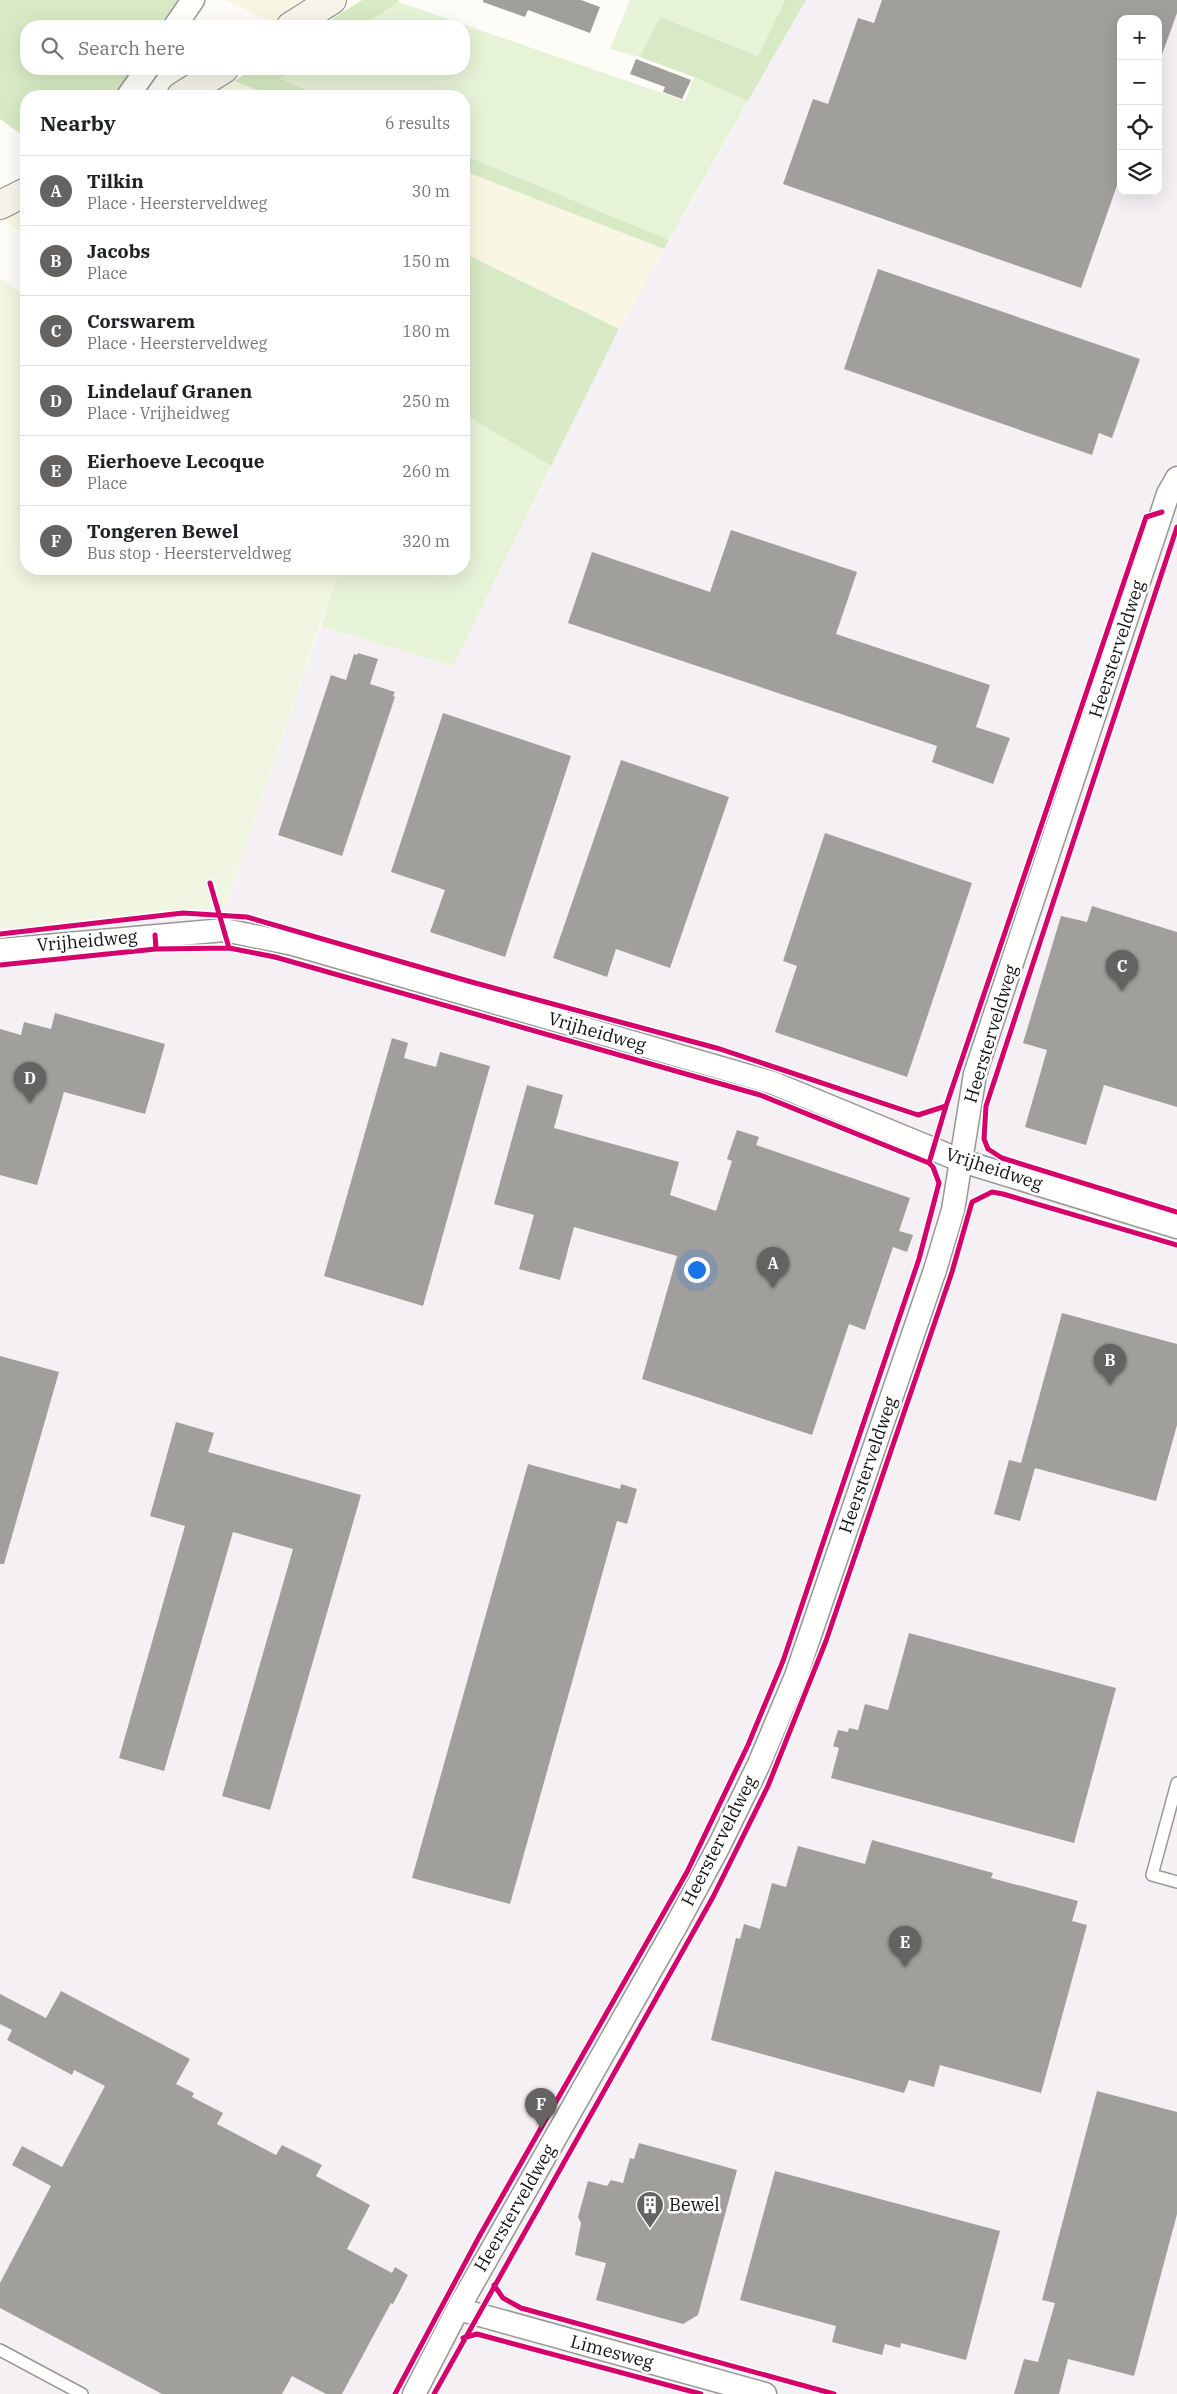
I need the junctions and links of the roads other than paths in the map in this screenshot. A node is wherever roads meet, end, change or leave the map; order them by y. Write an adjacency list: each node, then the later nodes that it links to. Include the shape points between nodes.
1 (193, 0): 3 (street)
2 (332, 0): 4 (main road)
3 (180, 20)
4 (300, 20)
5 (143, 75): 7 (street)
6 (214, 75): 8 (main road)
7 (132, 90)
8 (191, 90)
9 (20, 195): 10 (main road)
10 (0, 205)
11 (1177, 478): 13 (street, Heersterveldweg, via 1168,494 976,1074)
12 (0, 950): 13 (street, Vrijheidweg, via 224,930 293,944 773,1083)
13 (962, 1161): 14 (street, Vrijheidweg); 17 (street, Heersterveldweg, via 953,1210 935,1270 796,1676 759,1764 676,1924)
14 (1177, 1226)
15 (1177, 1783): 16 (lane, via 1152,1875)
16 (1177, 1882)
17 (458, 2309): 20 (street, Heersterveldweg); 21 (street, Limesweg)
18 (0, 2350): 19 (lane)
19 (82, 2394)
20 (414, 2394)
21 (765, 2394)

